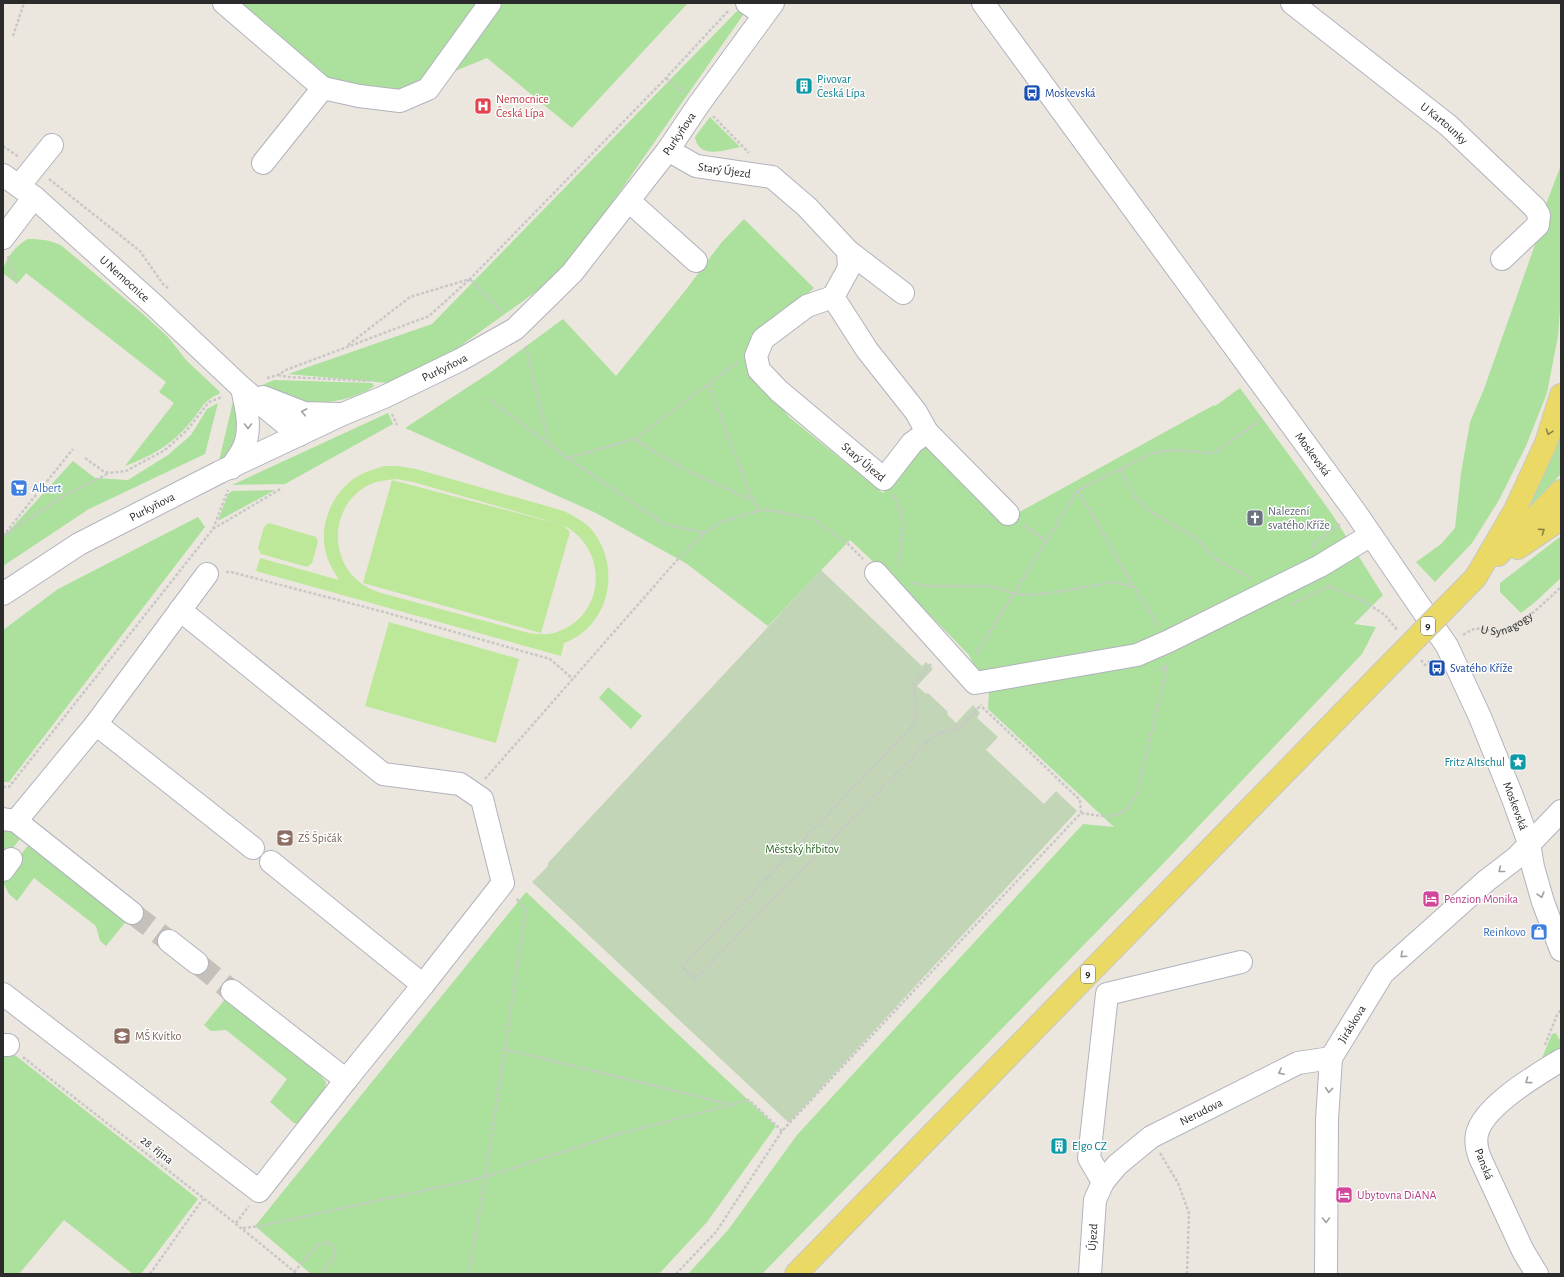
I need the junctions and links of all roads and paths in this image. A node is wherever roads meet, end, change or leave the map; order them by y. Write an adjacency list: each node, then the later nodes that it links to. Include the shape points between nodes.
1 (24, 3): 7 (path)
2 (224, 3): 9 (street)
3 (490, 3): 9 (street, via 450,46 428,89 400,101)
4 (983, 3): 67 (street, Moskevská)
5 (1292, 3): 22 (street, U Kartounky, via 1449,126 1535,208 1539,215 1538,225)
6 (754, 7): 8 (path); 14 (street, Purkyňova, via 699,104)
7 (13, 36)
8 (666, 78): 10 (path); 24 (path)
9 (323, 88): 16 (street)
10 (686, 95)
11 (712, 114): 15 (path)
12 (52, 145): 17 (street)
13 (3, 146): 17 (path)
14 (668, 150): 19 (street, Purkyňova); 21 (street, Starý Újezd, via 696,166 772,177 807,207)
15 (750, 154)
16 (263, 163)
17 (34, 167): 18 (street); 26 (path, via 140,251)
18 (19, 186): 20 (street); 37 (street, U Nemocnice, via 156,306)
19 (629, 201): 23 (street); 41 (street, Purkyňova, via 572,273 515,329 460,360)
20 (5, 247): 25 (path)
21 (848, 252): 27 (street, Starý Újezd); 28 (street, via 849,268)
22 (1502, 259)
23 (696, 261)
24 (470, 278): 29 (path); 30 (path, via 410,297); 30 (path, via 429,316)
25 (17, 284)
26 (168, 289)
27 (903, 293)
28 (833, 297): 32 (street, via 807,306 763,339); 44 (street, via 868,350 916,412)
29 (507, 316)
30 (348, 346): 33 (path)
31 (526, 346): 47 (path)
32 (756, 356): 36 (path, via 737,363); 54 (street, Starý Újezd, via 759,370 779,391)
33 (278, 375): 34 (path); 35 (path)
34 (264, 379)
35 (373, 381)
36 (709, 386): 46 (path); 59 (path)
37 (236, 391): 41 (street, U Nemocnice, one-way to 37, via 304,413); 45 (street, U Nemocnice); 51 (street, one-way to 51, via 248,414 249,432 244,448); 53 (path, via 209,402 187,430 165,450 126,471)
38 (1561, 395): 71 (main road, one-way to 71, via 1546,443 1518,503)
39 (489, 399): 47 (path)
40 (391, 411): 43 (path)
41 (343, 414): 45 (street, Purkyňova)
42 (1260, 420): 52 (path, via 1217,451 1156,452)
43 (398, 425)
44 (926, 432): 54 (street, Starý Újezd, via 912,443); 61 (street)
45 (299, 435): 51 (street, Purkyňova)
46 (634, 439): 50 (path); 59 (path, via 687,471)
47 (549, 444): 50 (path)
48 (73, 449): 66 (path)
49 (85, 458): 53 (path, via 103,471)
50 (568, 458): 65 (path, via 664,524)
51 (231, 468): 76 (street, Purkyňova, via 79,544)
52 (1120, 469): 57 (path); 75 (path, via 1136,498 1148,510 1196,538 1214,558)
53 (110, 472): 66 (path, via 57,500)
54 (884, 479): 72 (path, via 898,502 903,526)
55 (282, 488): 64 (path)
56 (228, 489): 64 (path)
57 (1078, 490): 68 (path); 73 (path)
58 (1561, 491): 71 (main road, 9)
59 (752, 500): 60 (path)
60 (760, 510): 65 (path, via 721,522); 72 (path, via 814,519 847,543)
61 (1008, 514): 68 (path)
62 (1561, 519): 71 (main road, one-way to 62)
63 (1343, 522): 69 (path, via 1312,545)
64 (213, 529): 90 (path, via 9,787)
65 (705, 533): 87 (path, via 678,559)
66 (4, 535)
67 (1371, 535): 75 (street, via 1320,566); 81 (street, Moskevská)
68 (1046, 541): 77 (path)
69 (1314, 550)
70 (207, 574): 79 (street); 87 (path, via 231,572 550,659)
71 (1476, 577): 124 (main road, 9, bridge)
72 (887, 580): 77 (path, via 927,586 986,586); 82 (street)
73 (1134, 587): 77 (path, via 1114,582 1033,595); 83 (path)
74 (1561, 587): 81 (path, U Synagogy, via 1538,610 1512,626 1498,631 1480,628 1470,630)
75 (1272, 590): 83 (street)
76 (3, 594)
77 (1013, 594): 86 (path)
78 (1287, 606): 80 (path, via 1329,586 1365,602 1385,615)
79 (180, 610): 89 (street); 91 (street, via 383,774 460,784)
80 (1403, 637)
81 (1447, 646): 84 (path, U Synagogy, via 1425,665); 95 (street, Moskevská, via 1480,717)
82 (945, 650): 86 (street); 88 (path, via 914,683 916,722 682,967 695,979 934,735 961,727)
83 (1172, 651): 85 (path); 85 (path); 86 (street)
84 (1421, 659)
85 (1168, 664): 93 (path, via 1137,794 1130,806 1119,815 1107,817)
86 (970, 678): 88 (path)
87 (573, 679): 91 (path)
88 (980, 706): 93 (path, via 1080,800)
89 (96, 724): 94 (street); 96 (street)
90 (3, 787)
91 (473, 793): 104 (street, via 482,799 503,883)
92 (1561, 810): 95 (street)
93 (1081, 813): 113 (path)
94 (9, 820): 99 (street)
95 (1530, 843): 101 (street, Moskevská, one-way to 101, via 1533,867 1543,902); 109 (street, Jiráskova, one-way to 109, via 1383,974)
96 (253, 848)
97 (271, 862): 104 (street)
98 (526, 910): 108 (path)
99 (132, 913)
100 (169, 941): 103 (street)
101 (1561, 950)
102 (1241, 962): 116 (street, via 1107,994 1089,1158)
103 (196, 963)
104 (423, 985): 111 (street)
105 (232, 991): 111 (street)
106 (3, 994): 111 (street, via 259,1191)
107 (5, 1045): 117 (path, 28. října)
108 (504, 1050): 112 (path); 115 (path)
109 (1331, 1058): 114 (street, Nerudova, one-way to 114, via 1298,1063); 127 (street, Jiráskova, one-way to 127, via 1327,1120)
110 (1561, 1060): 128 (street, Panská, one-way to 128, via 1531,1078 1502,1101 1483,1119 1477,1134 1476,1147 1490,1181 1523,1251)
111 (346, 1080)
112 (731, 1105): 113 (path, via 749,1100); 115 (path, via 611,1136)
113 (782, 1131): 123 (path, via 716,1232)
114 (1151, 1137): 116 (street, Nerudova, via 1117,1165); 126 (path, via 1178,1183 1189,1213)
115 (486, 1177): 118 (path); 122 (path)
116 (1099, 1191): 125 (street, Újezd)
117 (203, 1199): 118 (path, 28. října); 120 (path)
118 (243, 1228): 119 (path, 28. října)
119 (296, 1273): 121 (path, via 319,1244 326,1242 336,1251)
120 (150, 1274)
121 (322, 1274)
122 (469, 1274)
123 (676, 1274)
124 (796, 1274)
125 (1090, 1274)
126 (1188, 1274)
127 (1326, 1274)
128 (1537, 1274)

